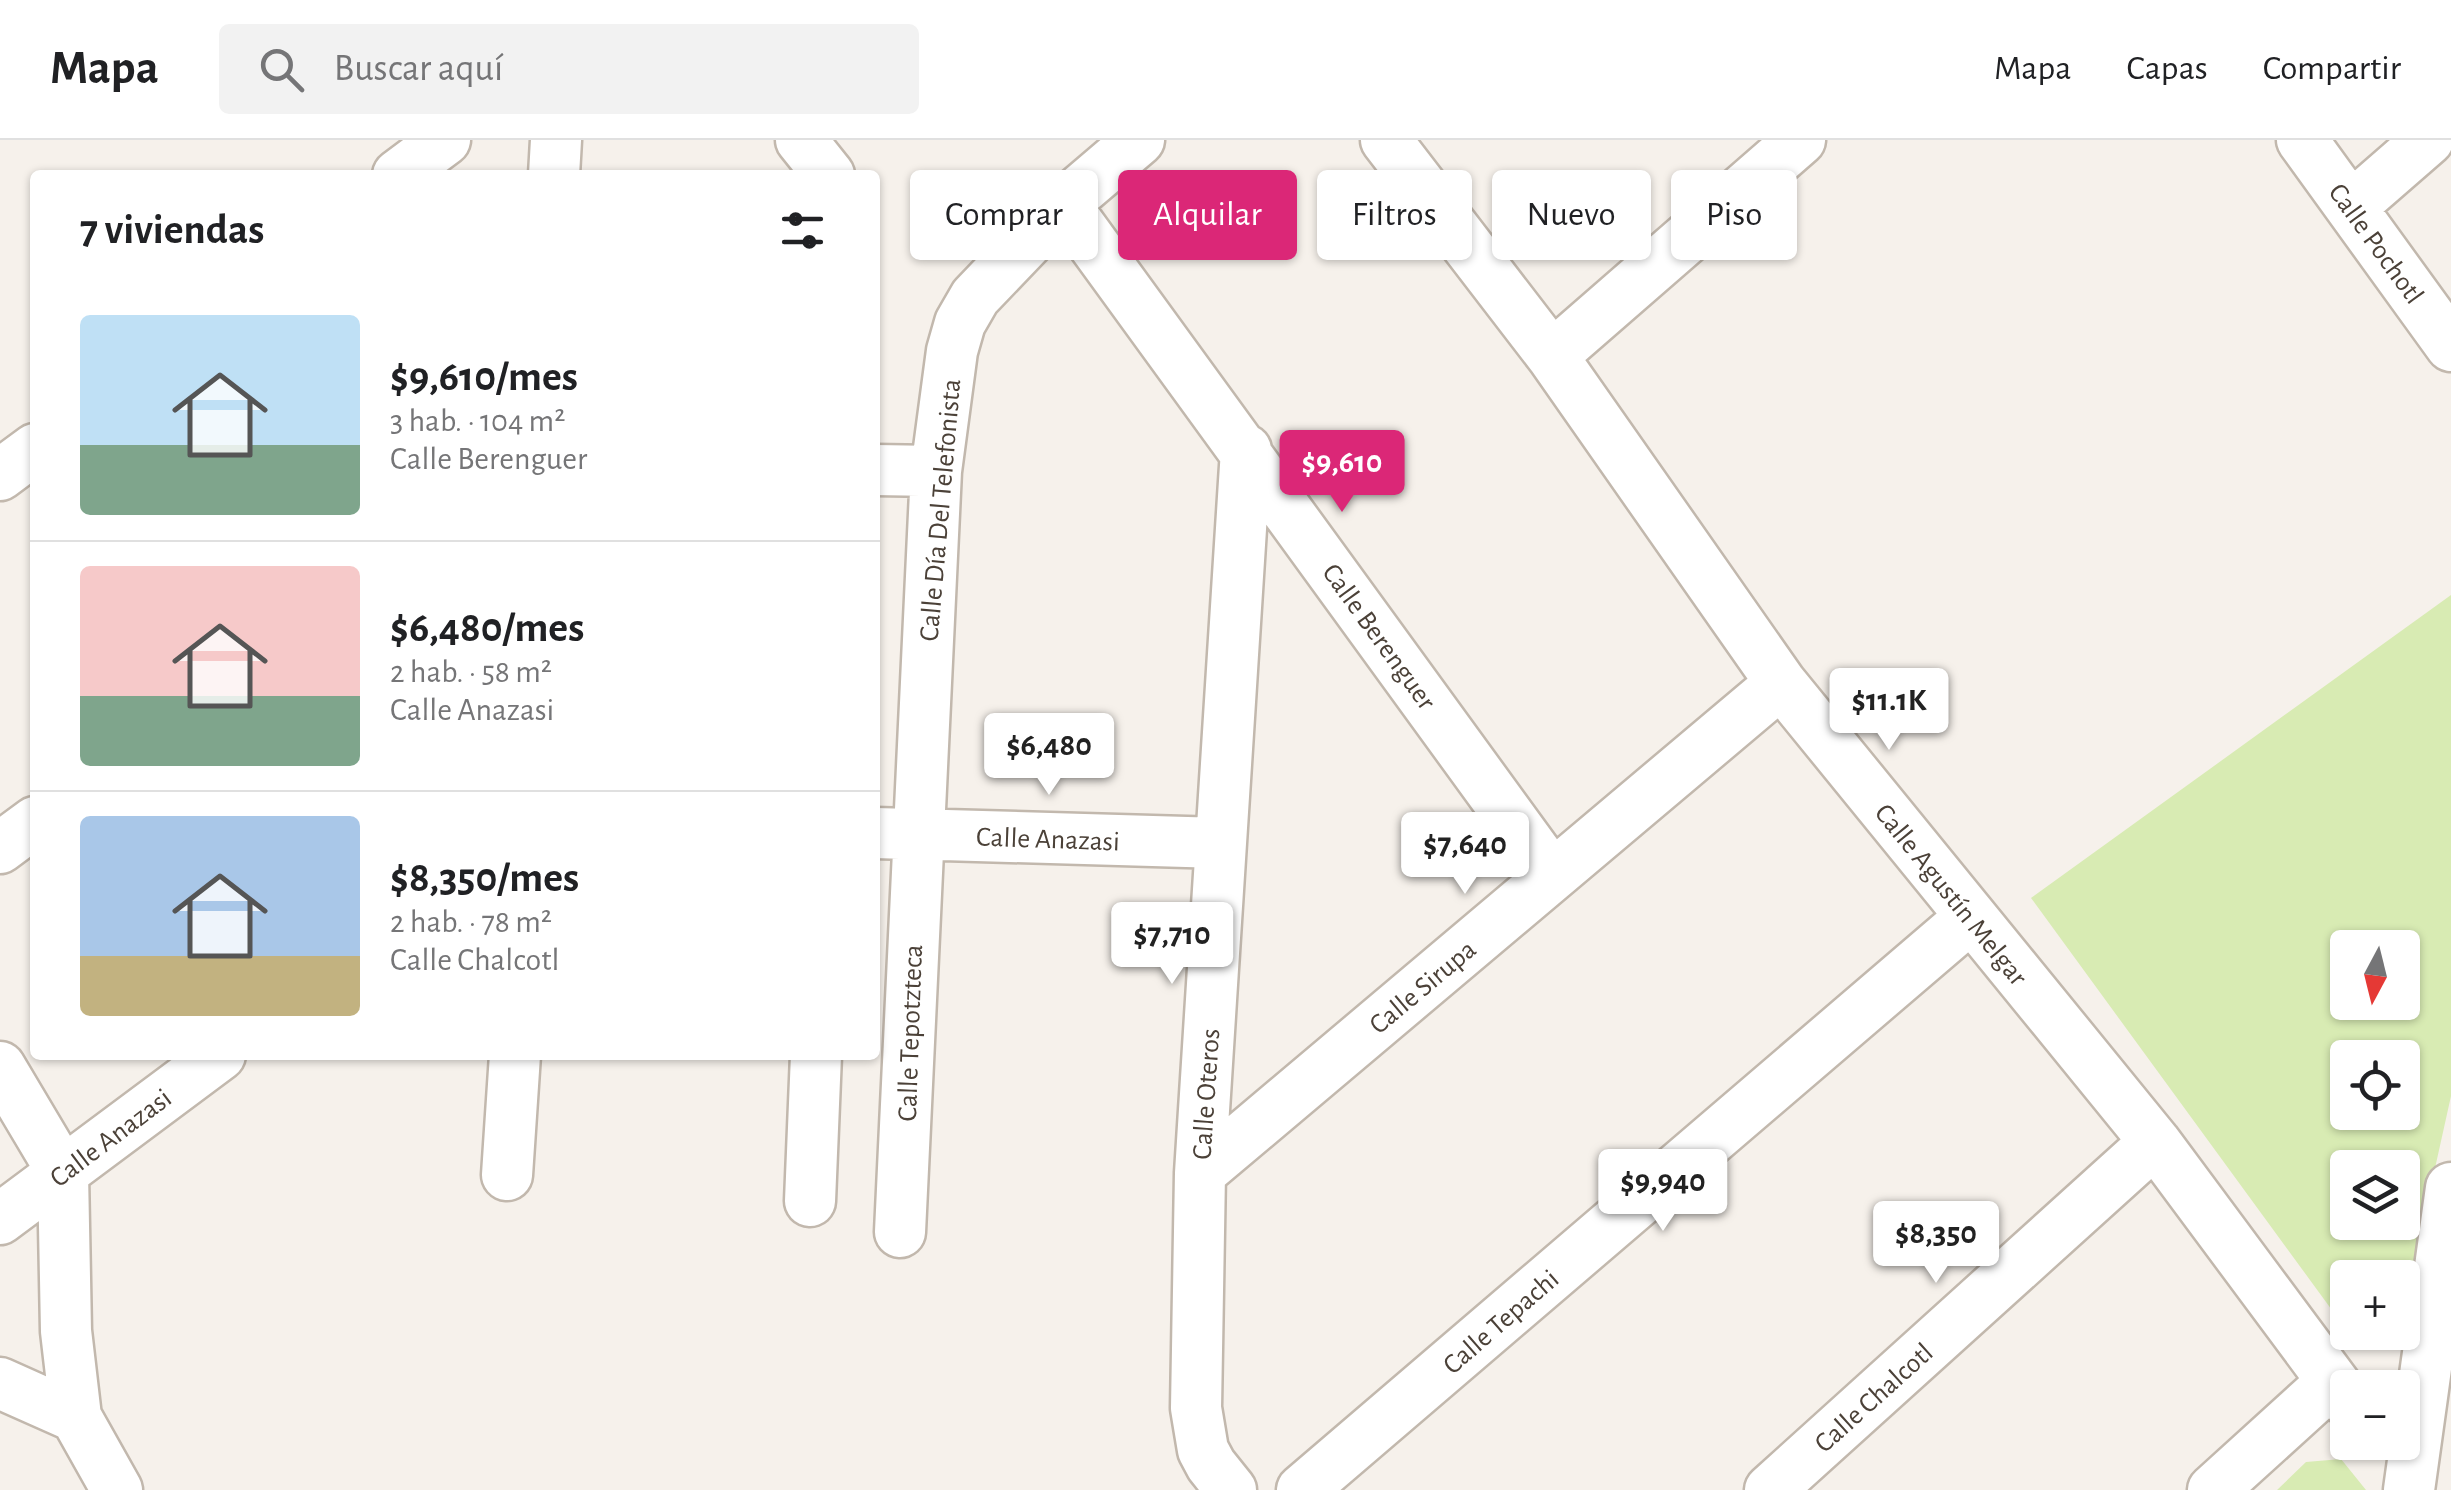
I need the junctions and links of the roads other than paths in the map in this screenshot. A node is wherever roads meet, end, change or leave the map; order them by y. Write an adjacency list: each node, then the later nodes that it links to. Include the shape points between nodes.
1 (445, 140): 9 (street)
2 (556, 140): 10 (street)
3 (801, 140): 11 (street)
4 (1139, 140): 12 (street, Calle Día Del Telefonista)
5 (1386, 140): 17 (street, Calle Agustín Melgar)
6 (1800, 140): 17 (street)
7 (2302, 140): 13 (street, Calle Pochotl)
8 (2428, 140): 13 (street)
9 (405, 170)
10 (554, 170)
11 (825, 170)
12 (1098, 175)
13 (2351, 207): 16 (street, Calle Pochotl)
14 (1098, 250): 18 (street, Calle Berenguer)
15 (1010, 260): 21 (street, Calle Día Del Telefonista, via 960,323)
16 (2451, 346)
17 (1552, 356): 23 (street, Calle Agustín Melgar)
18 (1246, 450): 26 (street, Calle Oteros); 28 (street, Calle Berenguer)
19 (30, 453): 22 (street)
20 (880, 470): 21 (street)
21 (936, 471): 25 (street, Calle Día Del Telefonista)
22 (0, 475)
23 (1781, 682): 28 (street, Calle Sirupa); 29 (street, Calle Agustín Melgar)
24 (30, 826): 27 (street)
25 (896, 834): 26 (street, Calle Anazasi); 41 (street, Calle Tepotzteca)
26 (1221, 843): 36 (street, Calle Oteros)
27 (0, 848)
28 (1552, 876): 36 (street, Calle Sirupa)
29 (1971, 917): 34 (street, Calle Agustín Melgar); 49 (street, Calle Tepachi)
30 (213, 1060): 35 (street, Calle Anazasi)
31 (515, 1060): 37 (street)
32 (816, 1060): 39 (street)
33 (0, 1067): 35 (street)
34 (2155, 1142): 42 (street, Calle Agustín Melgar); 50 (street, Calle Chalcotl)
35 (63, 1173): 40 (street, Calle Anazasi); 45 (street, via 66,1330)
36 (1200, 1173): 48 (street, Calle Oteros, via 1199,1433 1211,1465)
37 (507, 1175)
38 (2451, 1188): 46 (street)
39 (810, 1201)
40 (0, 1218)
41 (900, 1232)
42 (2330, 1378)
43 (0, 1384): 45 (street)
44 (2330, 1400): 51 (street)
45 (76, 1417): 47 (street)
46 (2400, 1470)
47 (117, 1490)
48 (1231, 1490)
49 (1302, 1490)
50 (1770, 1490)
51 (2212, 1490)

